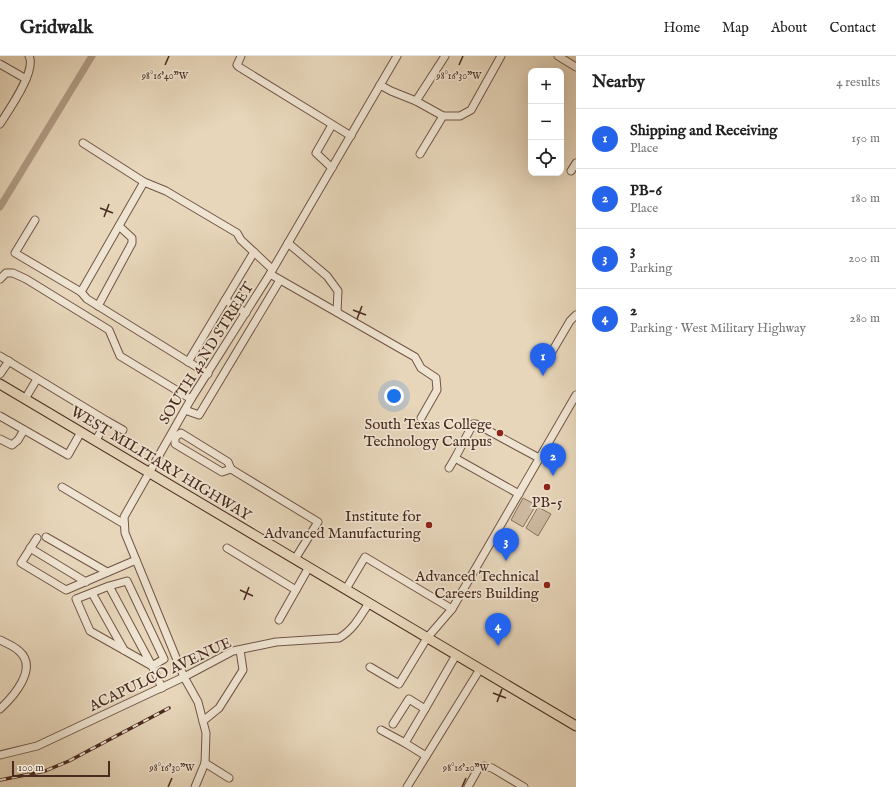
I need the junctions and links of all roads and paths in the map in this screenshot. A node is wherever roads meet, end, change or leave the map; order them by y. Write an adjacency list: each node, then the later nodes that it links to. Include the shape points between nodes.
1 (29, 56): 9 (street, via 30,69)
2 (240, 56): 14 (street, via 237,65 239,67)
3 (397, 56): 10 (street, SOUTH 42ND STREET)
4 (445, 56): 11 (street)
5 (501, 56): 12 (street, via 471,110 460,116)
6 (558, 56): 8 (street)
7 (0, 64): 9 (street)
8 (576, 67)
9 (26, 79): 13 (street)
10 (380, 85): 11 (street); 15 (street, SOUTH 42ND STREET)
11 (416, 101): 12 (street)
12 (443, 116): 17 (street)
13 (0, 124)
14 (332, 125): 15 (street); 19 (street, via 316,153)
15 (350, 136): 19 (street, SOUTH 42ND STREET)
16 (83, 143): 21 (street)
17 (420, 154)
18 (576, 163): 20 (street)
19 (332, 168): 24 (street, SOUTH 42ND STREET)
20 (571, 171)
21 (144, 182): 23 (street); 25 (street, via 166,191 237,233)
22 (35, 220): 29 (street, via 15,253)
23 (119, 226): 29 (street); 31 (street, via 132,238 132,243)
24 (288, 243): 26 (street, SOUTH 42ND STREET); 32 (street, via 327,276 338,291)
25 (254, 252): 26 (street); 30 (street)
26 (271, 272): 28 (street); 33 (street, SOUTH 42ND STREET)
27 (0, 278): 47 (street, via 6,273 13,273 26,279 109,330 120,356)
28 (280, 280): 32 (street); 36 (street)
29 (81, 292): 31 (street)
30 (225, 300): 33 (street); 40 (street)
31 (98, 306): 40 (street)
32 (337, 312): 50 (street, via 415,357 421,368 436,378 437,390)
33 (246, 313): 35 (street, SOUTH 42ND STREET)
34 (576, 315): 37 (street)
35 (238, 324): 36 (street); 42 (street, SOUTH 42ND STREET)
36 (250, 331): 48 (street, via 199,415)
37 (550, 355)
38 (0, 356): 39 (street)
39 (9, 361): 41 (street); 43 (street)
40 (188, 362): 42 (street)
41 (0, 374)
42 (208, 374): 47 (street, SOUTH 42ND STREET)
43 (37, 379): 46 (street); 51 (street)
44 (0, 384): 46 (main road, WEST MILITARY HIGHWAY)
45 (576, 395): 59 (street)
46 (25, 399): 54 (main road, WEST MILITARY HIGHWAY)
47 (191, 399): 48 (street, SOUTH 42ND STREET)
48 (185, 410): 55 (street, SOUTH 42ND STREET)
49 (0, 416): 52 (street)
50 (421, 418)
51 (107, 421): 53 (street); 57 (street)
52 (24, 430): 54 (street, via 68,455); 56 (street, via 12,445)
53 (123, 430)
54 (81, 432): 57 (main road, WEST MILITARY HIGHWAY)
55 (173, 436): 61 (street, via 181,433 228,462); 61 (street, via 175,444 222,472); 62 (street, SOUTH 42ND STREET)
56 (0, 439)
57 (96, 440): 62 (main road, WEST MILITARY HIGHWAY)
58 (455, 458): 59 (street, via 473,424); 60 (street); 64 (street)
59 (539, 458): 64 (street)
60 (449, 468)
61 (231, 469): 70 (street, via 318,522)
62 (150, 473): 65 (street, SOUTH 42ND STREET, via 124,517); 70 (main road, WEST MILITARY HIGHWAY)
63 (62, 487): 65 (street)
64 (519, 494): 80 (street)
65 (124, 524): 71 (street, via 125,534)
66 (46, 536): 73 (street)
67 (37, 538): 68 (street)
68 (30, 548): 74 (street); 74 (street, via 21,563 66,590)
69 (227, 548): 77 (street)
70 (295, 559): 72 (main road, WEST MILITARY HIGHWAY)
71 (136, 560): 73 (street); 90 (street)
72 (309, 567): 76 (main road, WEST MILITARY HIGHWAY); 77 (street)
73 (107, 572): 74 (street)
74 (86, 582)
75 (109, 586): 78 (street); 87 (street); 87 (street, via 127,581 164,659)
76 (346, 589): 79 (main road, WEST MILITARY HIGHWAY); 80 (street, via 365,557)
77 (296, 590): 81 (street)
78 (92, 593): 85 (street); 85 (street, via 76,600 90,631)
79 (369, 603): 82 (main road, WEST MILITARY HIGHWAY); 84 (street, ACAPULCO AVENUE, via 347,633 339,638 276,642)
80 (452, 609): 82 (street)
81 (279, 620)
82 (427, 638): 86 (main road, WEST MILITARY HIGHWAY); 88 (street, via 399,684)
83 (0, 640): 92 (street, via 20,651 26,661 23,683)
84 (240, 650): 90 (street, ACAPULCO AVENUE, via 233,651); 94 (street, via 243,670 219,708)
85 (125, 651): 87 (street)
86 (456, 655): 89 (main road, WEST MILITARY HIGHWAY); 93 (street)
87 (152, 666): 91 (street)
88 (370, 667)
89 (480, 669): 96 (main road, WEST MILITARY HIGHWAY); 100 (street)
90 (184, 677): 91 (street, ACAPULCO AVENUE); 94 (street, via 198,702)
91 (162, 688): 99 (street, ACAPULCO AVENUE, via 37,746)
92 (0, 709)
93 (425, 709): 95 (street, via 408,699); 98 (street)
94 (203, 721): 101 (street, via 206,733)
95 (393, 724)
96 (576, 726)
97 (381, 730): 98 (street)
98 (405, 743): 100 (street)
99 (0, 755)
100 (426, 756): 104 (street)
101 (205, 763): 102 (street); 103 (street)
102 (229, 778)
103 (195, 787)
104 (407, 787)
105 (468, 787): 106 (street, via 478,769 484,766)
106 (524, 787)

